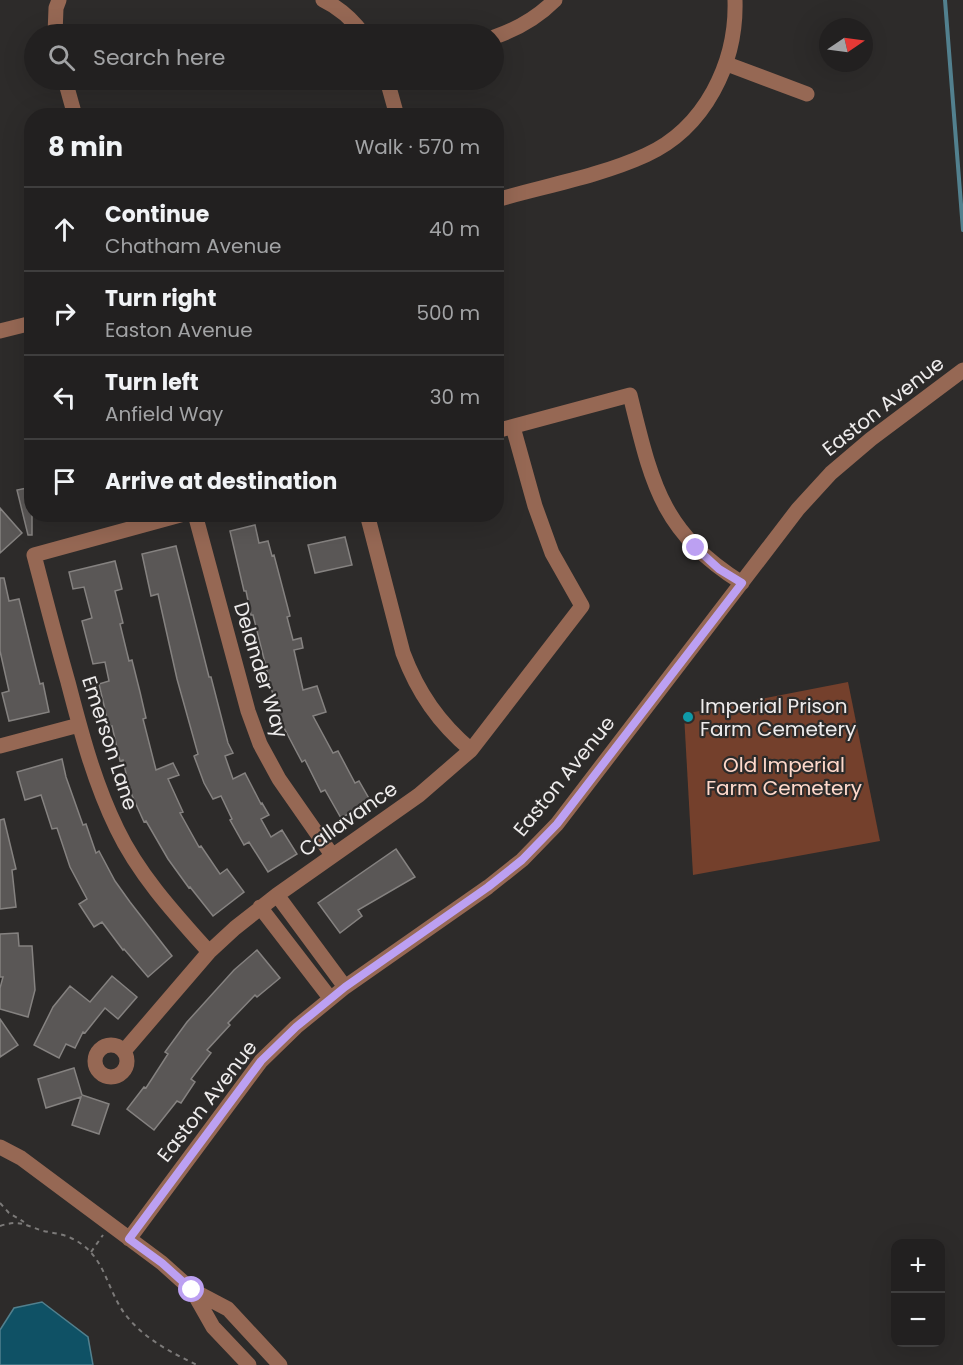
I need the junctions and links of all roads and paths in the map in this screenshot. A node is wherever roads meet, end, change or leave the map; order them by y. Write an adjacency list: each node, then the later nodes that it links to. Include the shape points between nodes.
1 (59, 0): 5 (street)
2 (323, 0): 6 (street, via 339,8)
3 (555, 0): 7 (street, via 523,26)
4 (735, 0): 8 (street)
5 (55, 24)
6 (355, 24)
7 (504, 33)
8 (727, 64): 11 (street); 14 (street, via 695,117 648,154)
9 (68, 90): 12 (street)
10 (390, 90): 13 (street)
11 (807, 94)
12 (73, 108)
13 (395, 108)
14 (504, 198)
15 (24, 325): 16 (street)
16 (0, 331)
17 (963, 370): 23 (street, Easton Avenue, via 831,473 798,509)
18 (513, 427): 19 (street); 23 (street, via 630,395 647,463 659,497 675,524 719,569); 26 (street, Callavance, via 552,552 582,606)
19 (504, 429)
20 (155, 522): 24 (street, Emerson Lane, via 34,555)
21 (197, 522): 27 (street, Delander Way, via 260,744 279,779)
22 (369, 522): 26 (street, via 411,675 439,720)
23 (742, 583): 31 (street, Easton Avenue, via 550,832 488,887)
24 (79, 725): 25 (street); 30 (street, Emerson Lane, via 117,830 167,905)
25 (0, 746)
26 (471, 750): 27 (street, Callavance, via 419,795)
27 (332, 855): 28 (street, Callavance)
28 (277, 895): 29 (street, Callavance); 31 (street)
29 (260, 907): 30 (street, Callavance); 32 (street)
30 (209, 952): 33 (street, Callavance)
31 (345, 987): 32 (street, Easton Avenue)
32 (330, 998): 39 (street, Easton Avenue, via 261,1061)
33 (124, 1051)
34 (0, 1147): 37 (street, via 21,1158)
35 (0, 1203): 36 (path)
36 (25, 1223): 38 (path); 40 (path, via 72,1238)
37 (110, 1225): 39 (street); 40 (path)
38 (0, 1226)
39 (129, 1239): 41 (street)
40 (91, 1252): 42 (path, via 130,1320 157,1343)
41 (192, 1290): 43 (street, via 213,1327); 44 (street, via 228,1309)
42 (197, 1365)
43 (249, 1365)
44 (280, 1365)

